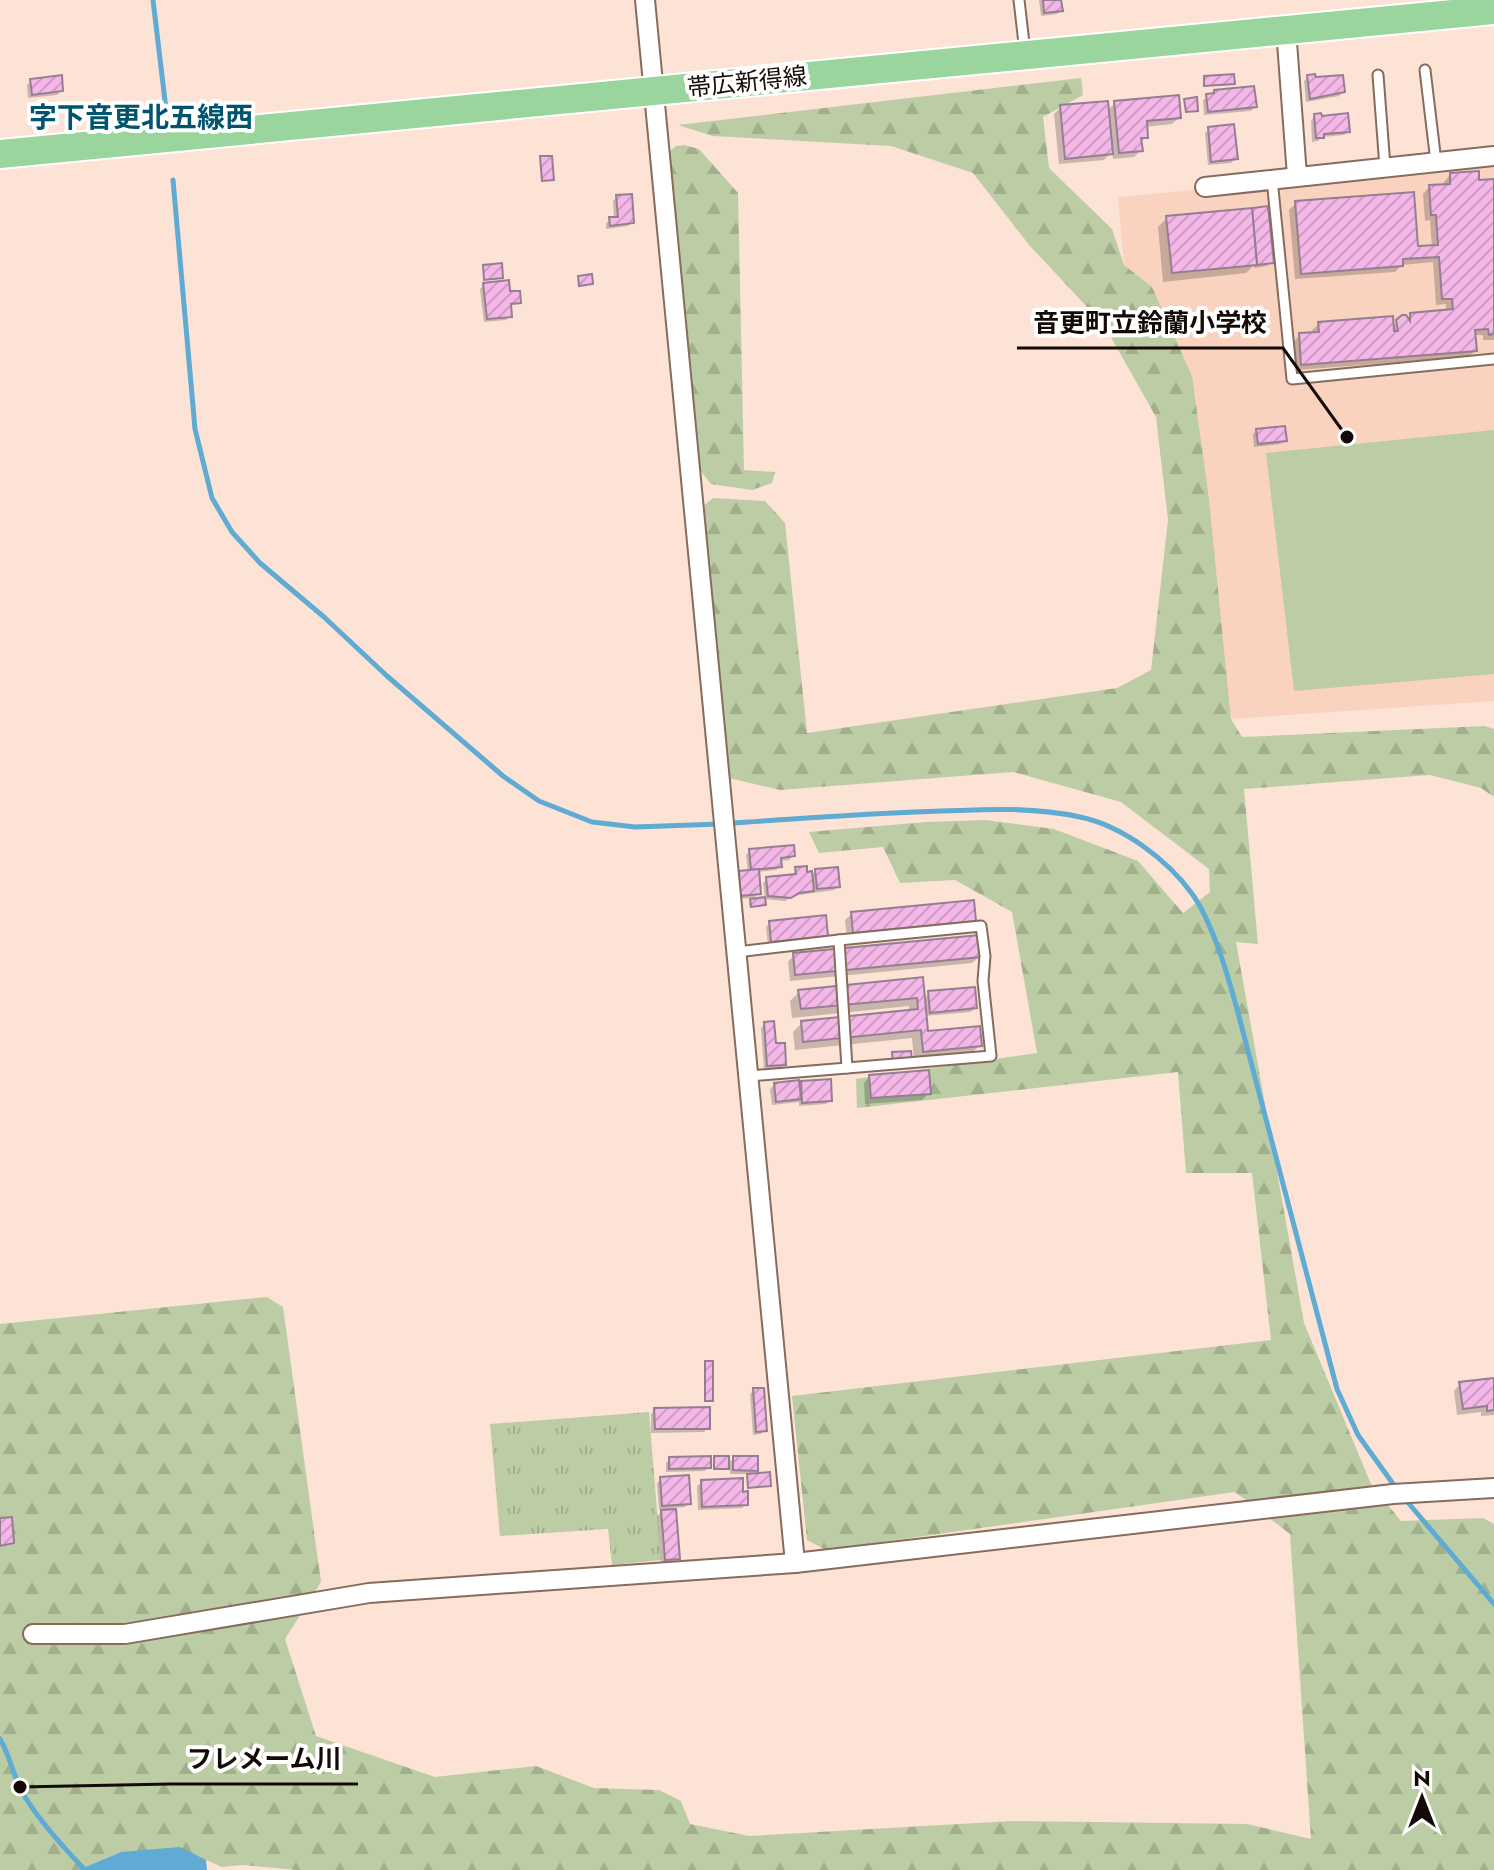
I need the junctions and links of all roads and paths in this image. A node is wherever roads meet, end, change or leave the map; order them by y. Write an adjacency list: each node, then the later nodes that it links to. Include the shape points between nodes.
1 (645, 0): 8 (street)
2 (1019, 0): 5 (lane)
3 (1494, 10): 4 (main road, 帯広新得線)
4 (1286, 29): 5 (main road, 帯広新得線); 13 (street)
5 (1026, 54): 8 (main road, 帯広新得線)
6 (1425, 70): 11 (lane)
7 (1378, 75): 12 (lane)
8 (654, 92): 9 (main road, 帯広新得線); 18 (street)
9 (0, 154)
10 (1494, 156): 11 (street)
11 (1436, 162): 12 (street)
12 (1385, 167): 13 (street)
13 (1297, 176): 14 (street)
14 (1272, 179): 15 (street); 16 (lane, via 1292,379)
15 (1205, 187)
16 (1494, 359)
17 (839, 940): 18 (lane); 19 (lane); 19 (lane, via 981,926 985,956 991,1056)
18 (737, 952): 20 (street)
19 (847, 1068): 20 (lane)
20 (749, 1076): 22 (street)
21 (1494, 1488): 22 (street, via 1393,1494)
22 (795, 1563): 23 (street, via 369,1593 125,1634)
23 (33, 1634)

